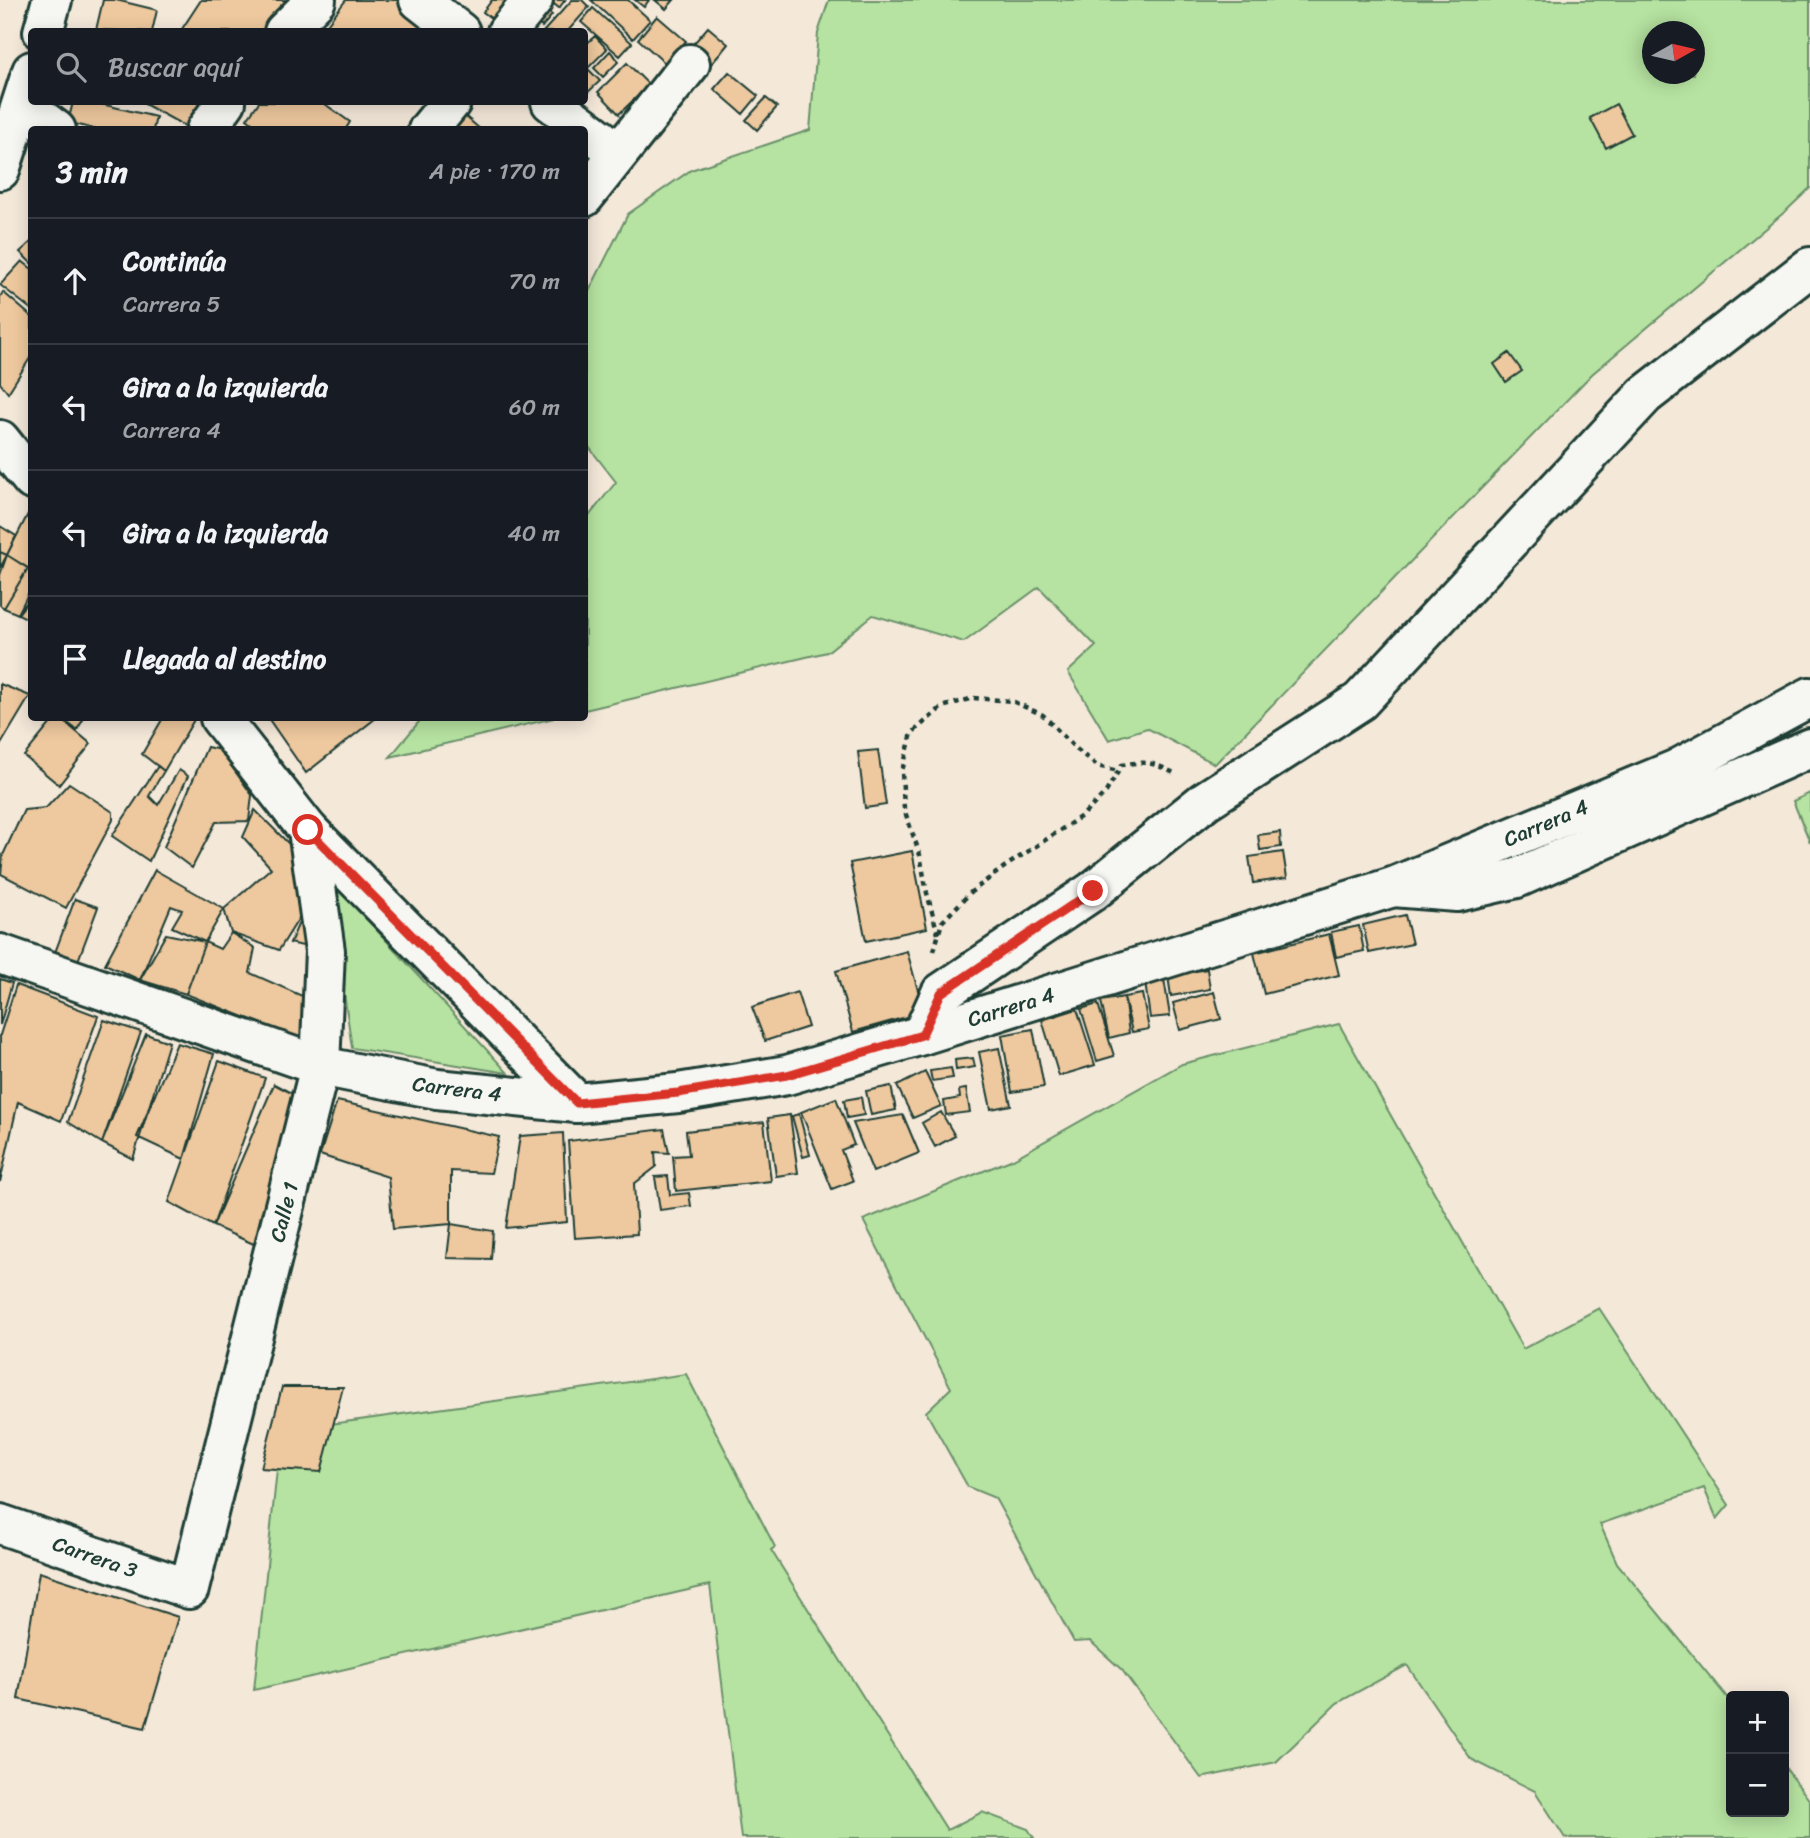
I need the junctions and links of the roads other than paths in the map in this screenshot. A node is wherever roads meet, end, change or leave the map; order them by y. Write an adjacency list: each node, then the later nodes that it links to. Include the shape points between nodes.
1 (52, 0): 5 (street)
2 (316, 0): 6 (street)
3 (419, 0): 7 (street)
4 (533, 0): 8 (street)
5 (44, 28)
6 (288, 28)
7 (455, 28)
8 (510, 28)
9 (690, 64): 20 (street)
10 (27, 88): 21 (street)
11 (39, 105): 15 (street)
12 (224, 105): 16 (street)
13 (449, 105): 17 (street)
14 (555, 105): 18 (street)
15 (53, 126)
16 (209, 126)
17 (431, 126)
18 (583, 126)
19 (588, 130): 20 (street)
20 (619, 153): 22 (street)
21 (0, 170)
22 (588, 192)
23 (1810, 267): 32 (street, via 1645,396 1360,701 1205,801 1093,891 941,993)
24 (0, 440): 25 (street)
25 (28, 475)
26 (1810, 696): 30 (street, Carrera 4, via 1677,769)
27 (222, 721): 29 (street)
28 (1810, 748): 30 (street, via 1517,878 1457,892)
29 (308, 830): 33 (street, Calle 1, via 326,951); 34 (street)
30 (1393, 887): 32 (street, Carrera 4)
31 (0, 954): 33 (street, Carrera 4)
32 (922, 1035): 34 (street, Carrera 4, via 787,1075)
33 (320, 1066): 34 (street, Carrera 4, via 437,1089); 36 (street, Calle 1)
34 (577, 1103)
35 (0, 1524): 36 (street, Carrera 3)
36 (189, 1589)

